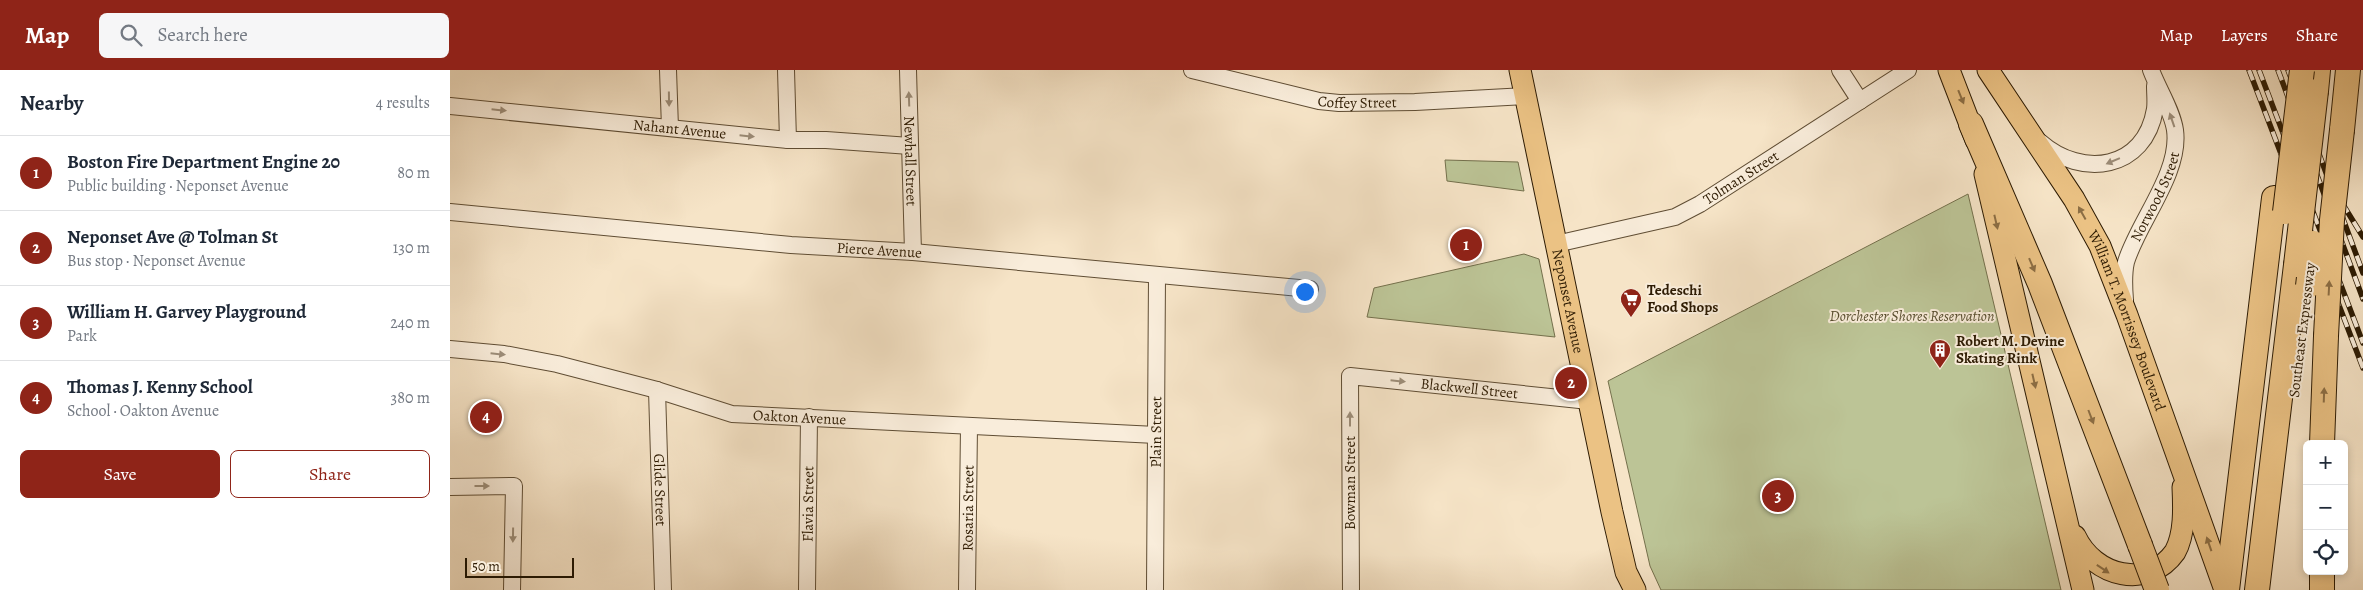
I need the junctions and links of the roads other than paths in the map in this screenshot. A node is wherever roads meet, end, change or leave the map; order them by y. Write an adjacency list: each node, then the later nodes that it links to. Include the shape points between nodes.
1 (668, 70): 20 (street, one-way to 20)
2 (786, 70): 23 (street)
3 (908, 70): 24 (street, Newhall Street, one-way to 3)
4 (1192, 70): 16 (street, Coffey Street, via 1338,103)
5 (1520, 70): 16 (main road, Neponset Avenue)
6 (1840, 70): 17 (street)
7 (1908, 70): 17 (street, Tolman Street)
8 (1949, 70): 19 (main road, one-way to 19)
9 (1988, 70): 22 (main road, William T. Morrissey Boulevard)
10 (2290, 70): 25 (highway)
11 (2302, 70): 25 (highway, bridge)
12 (2333, 70): 21 (highway, Southeast Expressway)
13 (2348, 70): 21 (highway)
14 (2152, 74): 22 (street, Norwood Street, one-way to 22, via 2156,107 2147,131 2140,143 2116,160 2105,165 2080,164 2055,153); 31 (street, Norwood Street, one-way to 14, via 2126,264 2166,177 2175,144 2172,117)
15 (2317, 80): 44 (highway, bridge)
16 (1526, 96): 27 (main road, Neponset Avenue)
17 (1860, 101): 27 (street, Tolman Street, via 1675,217)
18 (450, 106): 20 (street, Nahant Avenue, one-way to 20)
19 (1971, 124): 43 (main road, one-way to 43); 54 (highway, one-way to 54, bridge, via 2046,297)
20 (670, 128): 23 (street, Nahant Avenue, one-way to 23)
21 (2334, 128): 39 (highway, one-way to 21, bridge); 44 (highway, Southeast Expressway, bridge)
22 (2031, 134): 31 (main road, William T. Morrissey Boulevard, one-way to 22, via 2100,246 2074,199)
23 (788, 140): 24 (street, Nahant Avenue)
24 (910, 146): 28 (street, Newhall Street)
25 (2280, 205): 41 (highway)
26 (450, 212): 28 (street, Pierce Avenue, via 791,246)
27 (1556, 244): 35 (main road, Neponset Avenue)
28 (913, 252): 29 (street, Pierce Avenue)
29 (1157, 276): 30 (street, Pierce Avenue); 38 (street, Plain Street)
30 (1310, 289)
31 (2127, 315): 40 (main road, William T. Morrissey Boulevard)
32 (450, 349): 34 (street, Oakton Avenue, one-way to 34, via 504,354 557,364)
33 (1350, 376): 35 (street, Blackwell Street, one-way to 35); 51 (street, Bowman Street, one-way to 33)
34 (657, 390): 36 (street, Oakton Avenue, via 732,414); 47 (street, Glide Street)
35 (1589, 401): 52 (main road, Neponset Avenue, via 1626,572)
36 (809, 417): 37 (street, Oakton Avenue); 48 (street, Flavia Street)
37 (969, 426): 38 (street, Oakton Avenue); 49 (street, Rosaria Street)
38 (1156, 435): 50 (street, Plain Street)
39 (2322, 440)
40 (2182, 467): 43 (main road, one-way to 40, via 2077,540 2098,566 2126,579 2143,578 2168,562 2176,551 2181,534); 55 (main road, William T. Morrissey Boulevard, one-way to 40)
41 (2247, 480): 55 (highway); 56 (highway)
42 (450, 487): 46 (street, one-way to 46, via 514,486)
43 (2066, 516): 53 (main road)
44 (2268, 547): 57 (highway); 58 (highway, Southeast Expressway)
45 (2322, 575): 59 (highway)
46 (512, 590)
47 (663, 590)
48 (807, 590)
49 (967, 590)
50 (1155, 590)
51 (1351, 590)
52 (1635, 590)
53 (2083, 590)
54 (2157, 590)
55 (2226, 590)
56 (2239, 590)
57 (2257, 590)
58 (2269, 590)
59 (2322, 590)

